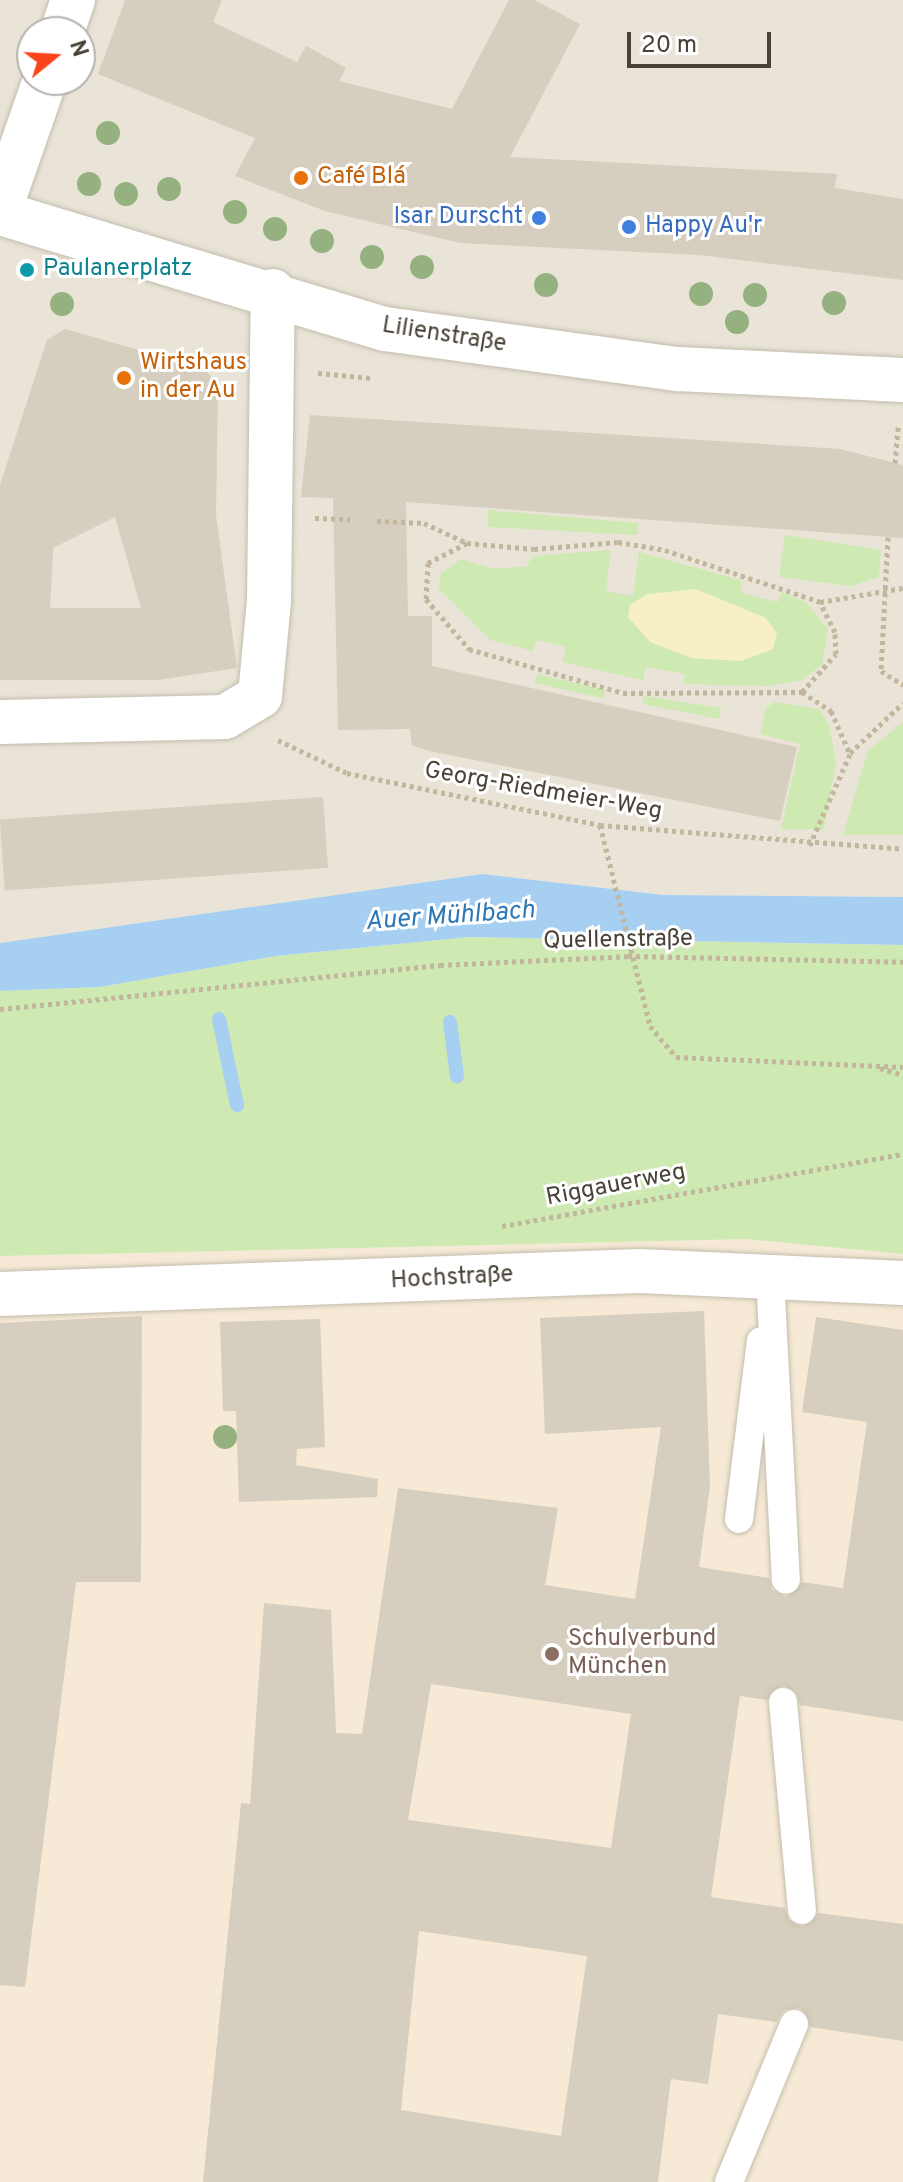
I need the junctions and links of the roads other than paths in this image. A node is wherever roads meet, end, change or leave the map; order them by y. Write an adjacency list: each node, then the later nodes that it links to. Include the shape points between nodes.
1 (40, 96): 2 (street)
2 (0, 211): 3 (street, Lilienstraße)
3 (273, 291): 4 (street, Lilienstraße, via 400,331 678,369); 5 (street, via 265,669 251,705 225,717)
4 (903, 380)
5 (0, 722)
6 (770, 1277): 7 (street, Hochstraße); 8 (street, Hochstraße, via 640,1271); 9 (lane); 10 (lane)
7 (903, 1283)
8 (0, 1294)
9 (739, 1519)
10 (786, 1580)
11 (783, 1702): 12 (lane)
12 (802, 1910)
13 (794, 2024): 14 (lane)
14 (729, 2182)

